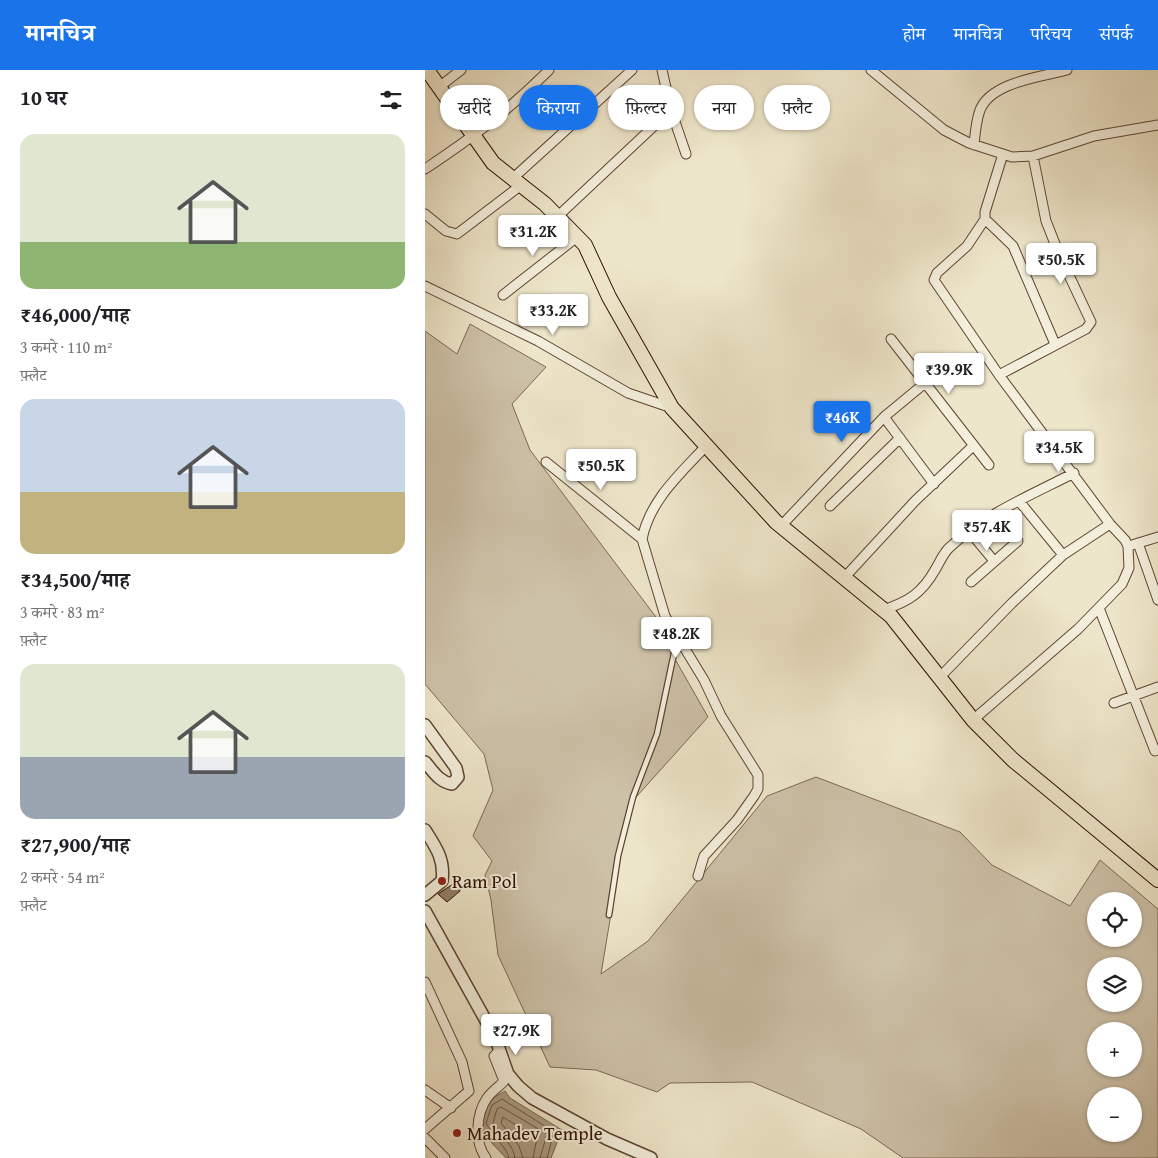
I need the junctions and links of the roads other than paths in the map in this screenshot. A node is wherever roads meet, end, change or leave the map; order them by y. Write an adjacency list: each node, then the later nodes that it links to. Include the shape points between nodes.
1 (461, 70): 9 (street)
2 (631, 70): 19 (street)
3 (663, 70): 8 (street)
4 (872, 70): 14 (street, via 934,123)
5 (1067, 70): 14 (street, via 1010,85 991,94 979,112)
6 (545, 71): 13 (street, via 502,114)
7 (427, 74): 9 (main road)
8 (666, 85)
9 (439, 87): 13 (main road)
10 (1158, 125): 17 (street, via 1094,136)
11 (650, 130): 21 (street)
12 (677, 130): 15 (street)
13 (473, 137): 18 (street); 19 (main road, via 493,163)
14 (974, 144): 16 (street)
15 (685, 154)
16 (1003, 154): 17 (street); 22 (street)
17 (1033, 156): 27 (street, via 1046,221 1091,322 1086,329)
18 (425, 169)
19 (516, 183): 20 (street, via 457,234 446,231); 21 (main road)
20 (425, 214)
21 (557, 217): 23 (main road)
22 (985, 219): 27 (street, via 1013,246); 28 (street, via 967,246 937,273 934,280)
23 (577, 237): 25 (street); 30 (main road, via 585,246 609,296)
24 (425, 286): 30 (street, via 538,341 628,393)
25 (503, 295)
26 (891, 339): 29 (street)
27 (1055, 344): 28 (street)
28 (999, 375): 37 (street)
29 (925, 382): 31 (street); 34 (street)
30 (672, 408): 33 (main road)
31 (884, 417): 32 (street); 42 (street)
32 (900, 438): 38 (street); 40 (street)
33 (706, 446): 42 (main road); 45 (street, via 655,504)
34 (973, 446): 36 (street); 38 (street)
35 (546, 462): 45 (street)
36 (989, 465)
37 (1073, 473): 39 (street); 41 (street)
38 (934, 484): 51 (street)
39 (1019, 500): 43 (street); 49 (street)
40 (831, 506)
41 (1110, 524): 48 (street); 49 (street)
42 (781, 526): 51 (main road)
43 (970, 532): 50 (street); 55 (street, via 945,553 913,598)
44 (1158, 537): 47 (street)
45 (642, 539): 56 (street, via 660,604)
46 (1018, 541): 50 (street)
47 (1138, 543): 48 (street); 53 (street)
48 (1128, 546): 54 (street, via 1127,576)
49 (1063, 555): 57 (street)
50 (994, 561): 52 (street)
51 (844, 578): 55 (main road)
52 (971, 582)
53 (1158, 600)
54 (1099, 608): 59 (street); 61 (street)
55 (883, 610): 57 (main road)
56 (677, 638): 66 (street, via 704,680 721,716 754,766 759,782 747,807 704,856); 70 (lane, via 657,734 633,797 618,856)
57 (939, 678): 61 (main road)
58 (1158, 687): 59 (street)
59 (1133, 696): 60 (street); 63 (street)
60 (1114, 704)
61 (973, 720): 67 (main road, via 1013,760)
62 (425, 725): 64 (street, via 456,768 458,777 452,784 446,784)
63 (1155, 751)
64 (425, 762)
65 (425, 830): 68 (street, via 439,852 443,867 442,881)
66 (697, 876)
67 (1158, 880)
68 (425, 896)
69 (425, 911): 72 (street)
70 (609, 915)
71 (425, 982): 74 (street, via 463,1062 469,1087 467,1095)
72 (500, 1050): 78 (street, via 494,1056 504,1081 483,1104 478,1126 479,1145); 79 (street, via 509,1074 532,1098 607,1139)
73 (425, 1090): 74 (street)
74 (451, 1108): 75 (street)
75 (425, 1129)
76 (425, 1138): 77 (street)
77 (445, 1158)
78 (484, 1158)
79 (651, 1158)

